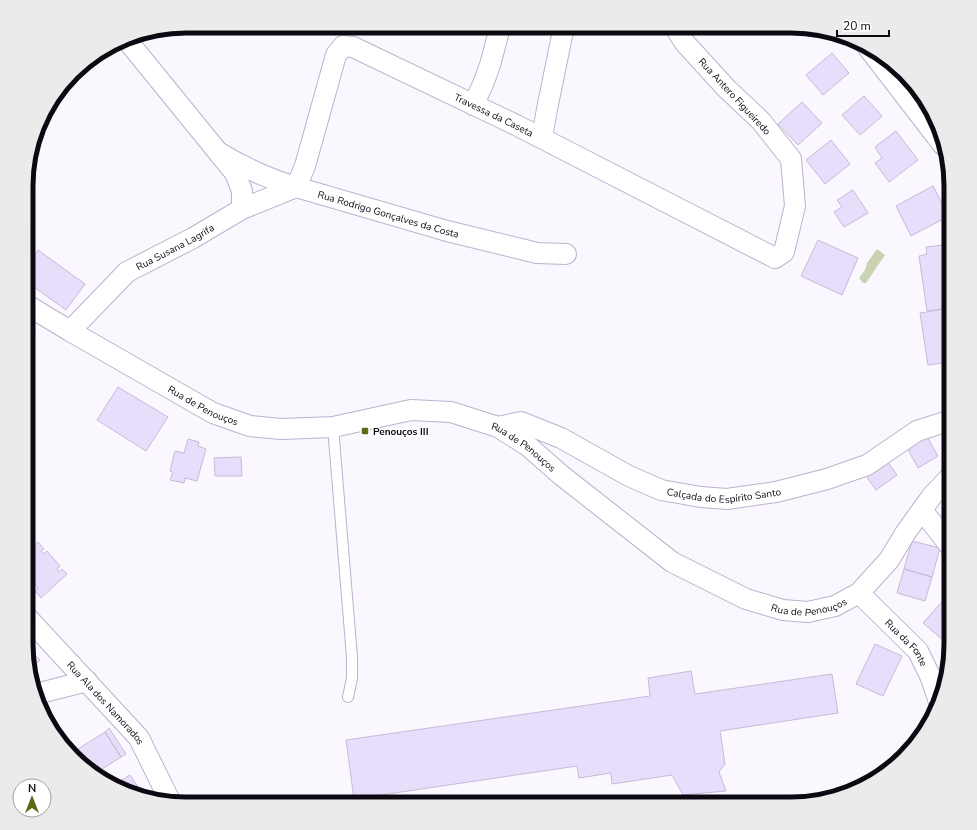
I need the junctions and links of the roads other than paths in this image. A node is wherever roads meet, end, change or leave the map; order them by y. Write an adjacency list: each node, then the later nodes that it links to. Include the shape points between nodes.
1 (498, 33): 6 (street, via 491,66)
2 (563, 33): 8 (street)
3 (679, 33): 13 (street, Rua Antero Figueiredo, via 726,88 761,121 791,159 795,206 784,252)
4 (130, 44): 9 (street, Rua Rodrigo Gonçalves da Costa)
5 (878, 60): 7 (street)
6 (473, 105): 8 (street, Travessa da Caseta); 10 (street, Travessa da Caseta, via 353,47 343,46 336,55 305,166)
7 (935, 135)
8 (542, 138): 13 (street, Travessa da Caseta)
9 (218, 152): 10 (street, Rua Rodrigo Gonçalves da Costa, via 244,168); 11 (street, Rua Rodrigo Gonçalves da Costa, via 235,173 242,191)
10 (296, 187): 11 (street, Rua Susana Lagrifa); 12 (street, Rua Rodrigo Gonçalves da Costa, via 447,231 537,253)
11 (242, 209): 15 (street, Rua Susana Lagrifa, via 127,272)
12 (566, 254)
13 (775, 258)
14 (33, 309): 15 (street, Rua de Penouços)
15 (70, 331): 17 (street, Rua de Penouços, via 213,413 250,426 281,429)
16 (944, 422): 18 (street, Calçada do Espírito Santo, via 917,430 867,464 827,479 776,492 727,499 661,490 629,476 561,438 521,422)
17 (333, 427): 18 (street, Rua de Penouços, via 411,410 450,412); 27 (lane, via 352,657 352,678)
18 (498, 427): 22 (street, Rua de Penouços, via 528,446 672,562 746,599 783,610 808,612 835,606)
19 (944, 483): 20 (street, Rua de Penouços)
20 (922, 510): 21 (street); 22 (street, Rua de Penouços, via 889,560)
21 (944, 538)
22 (859, 593): 26 (street, Rua da Fonte, via 918,651)
23 (33, 623): 24 (street, Rua Ala dos Namorados)
24 (87, 681): 25 (street); 28 (street, Rua Ala dos Namorados, via 139,738)
25 (41, 693)
26 (936, 693)
27 (348, 697)
28 (168, 796)

